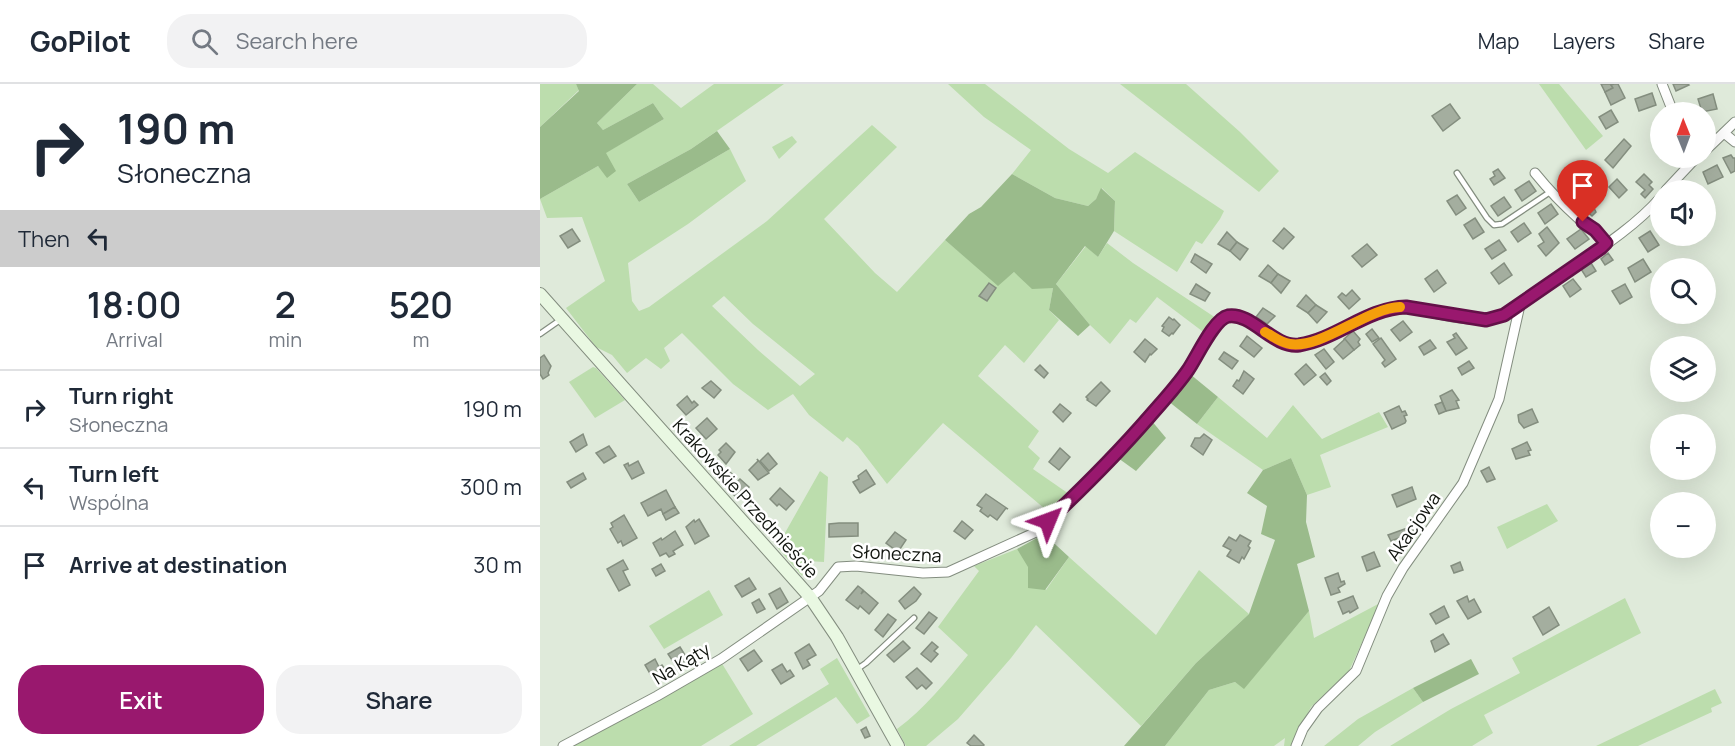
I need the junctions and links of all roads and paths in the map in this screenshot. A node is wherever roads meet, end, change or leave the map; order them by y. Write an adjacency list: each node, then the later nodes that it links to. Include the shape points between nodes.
1 (1662, 84): 2 (street)
2 (1669, 102)
3 (1735, 122): 4 (street)
4 (1724, 133): 5 (street); 6 (street)
5 (1716, 141)
6 (1735, 142)
7 (1685, 168): 10 (street)
8 (1457, 173): 11 (lane, via 1494,225 1502,224)
9 (1535, 173): 11 (street)
10 (1674, 180)
11 (1550, 192): 13 (street)
12 (1650, 210): 13 (street, Słoneczna)
13 (1606, 243): 15 (street, Słoneczna)
14 (540, 294): 16 (main road, Krakowskie Przedmieście)
15 (1520, 305): 18 (street, Słoneczna, via 1486,320 1393,308 1299,345 1280,342 1241,318 1227,316 1215,326 1187,372 1128,442 1040,528 948,573 838,567); 23 (street, Akacjowa, via 1499,399 1463,483 1387,596 1356,671 1317,708)
16 (562, 319): 17 (lane); 18 (main road, Krakowskie Przedmieście)
17 (540, 334)
18 (810, 597): 20 (main road, Krakowskie Przedmieście); 21 (street, Na Kąty, via 721,659)
19 (914, 618): 20 (lane)
20 (856, 670): 22 (main road, Krakowskie Przedmieście)
21 (563, 746)
22 (898, 746)
23 (1296, 746)

